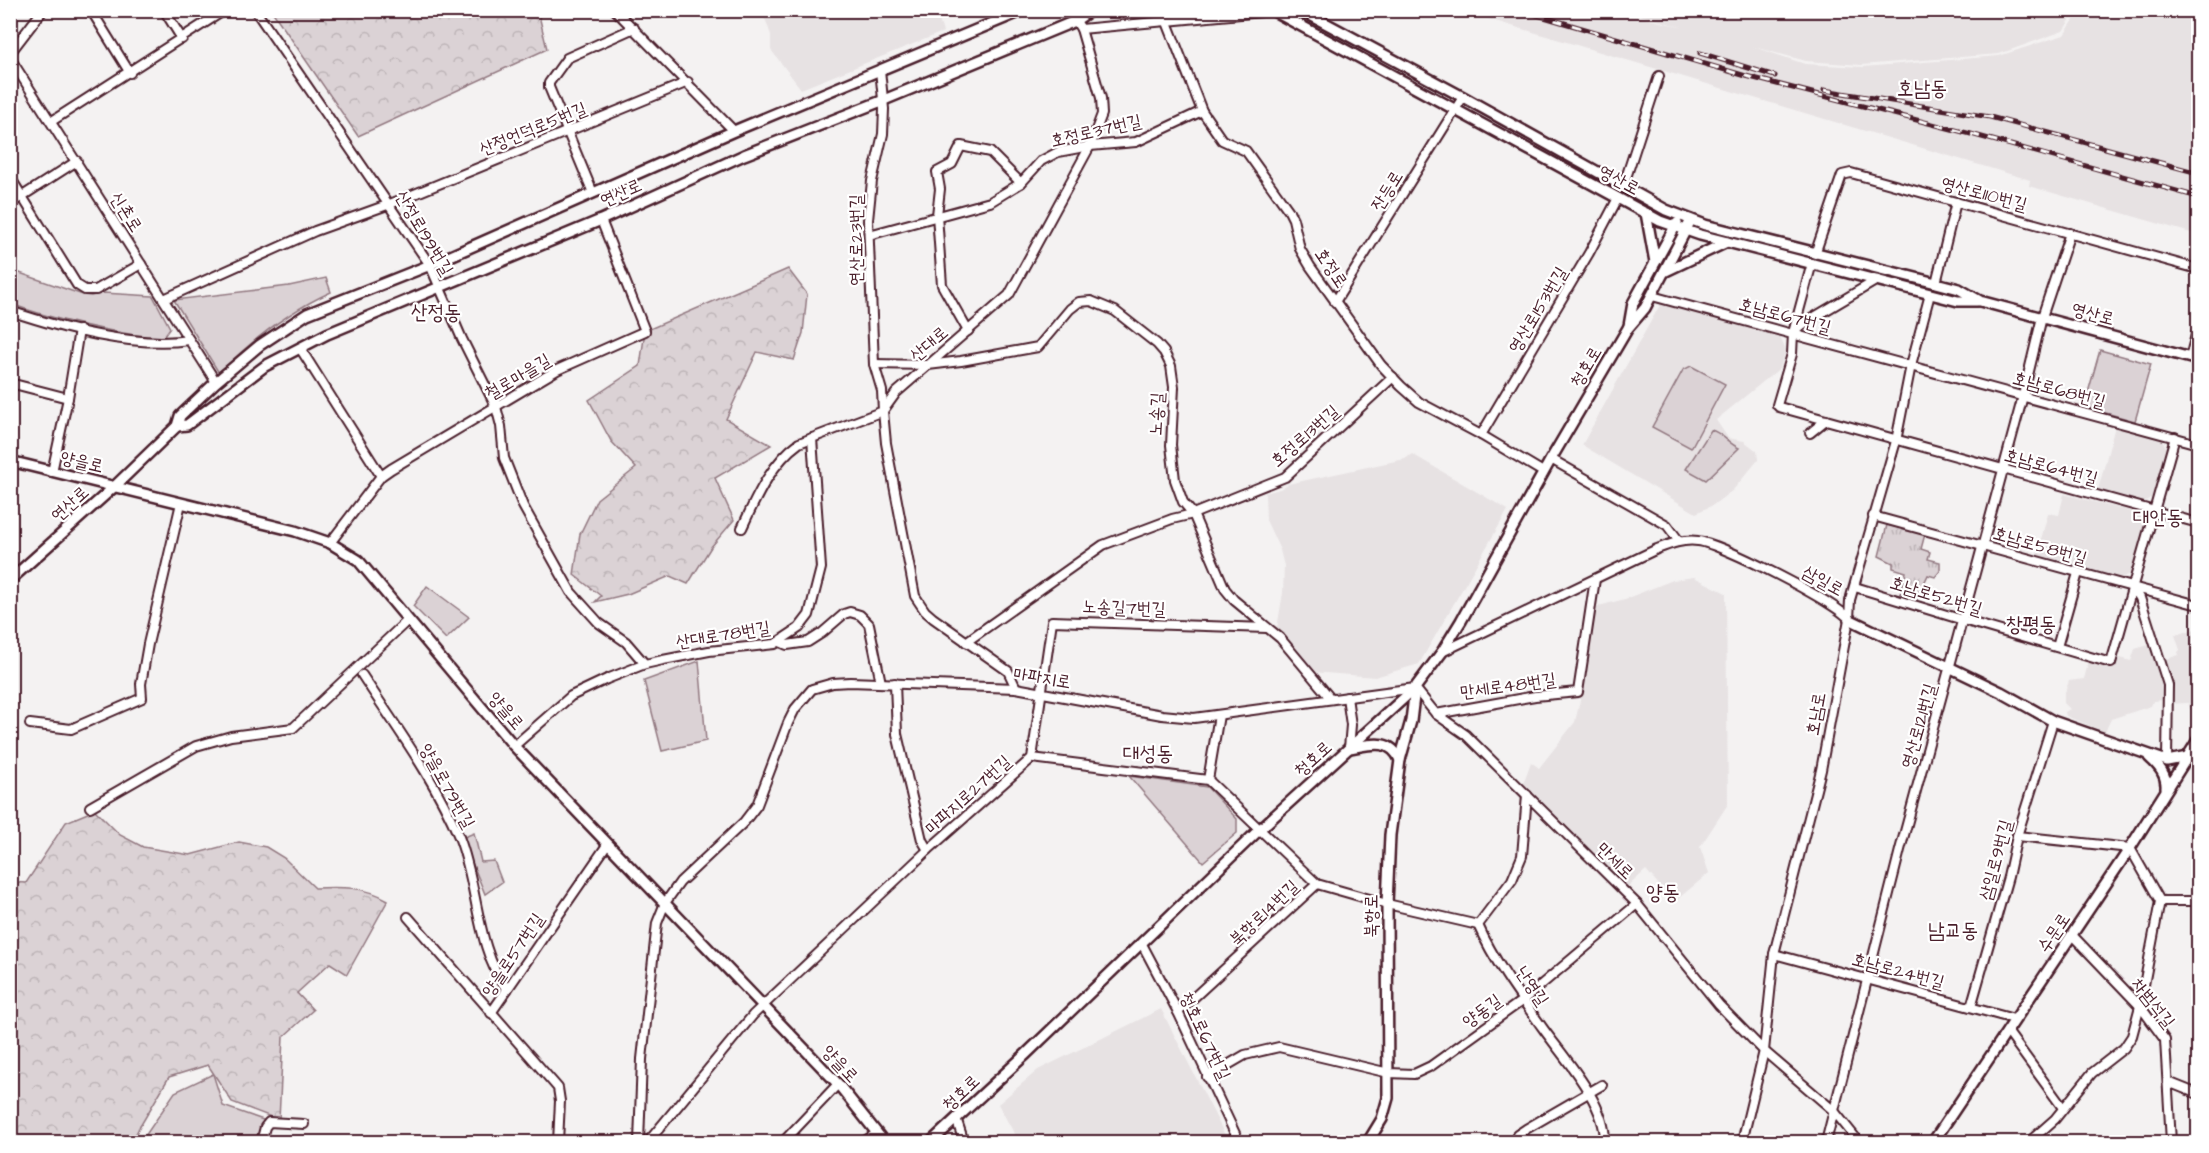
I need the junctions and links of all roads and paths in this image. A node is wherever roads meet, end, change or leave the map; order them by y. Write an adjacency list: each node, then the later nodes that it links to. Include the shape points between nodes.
1 (43, 10): 16 (street)
2 (91, 10): 18 (street)
3 (164, 10): 15 (street)
4 (225, 10): 15 (street)
5 (255, 10): 38 (street, 산정로199번길)
6 (615, 10): 14 (street)
7 (1024, 10): 17 (street, 연산로)
8 (1069, 10): 13 (street, 산대로)
9 (1091, 10): 13 (street, 연산로)
10 (1301, 10): 21 (street, 영산로)
11 (1272, 11): 12 (street); 23 (street, 영산로)
12 (1167, 22): 13 (street); 24 (street, 호정로)
13 (1078, 25): 22 (street, 연산로); 28 (street, 산대로, via 1101,98 1102,114)
14 (634, 28): 20 (street); 27 (street, via 567,58 549,83)
15 (182, 39): 18 (street)
16 (10, 55): 25 (street, 신촌로)
17 (880, 70): 22 (street, 연산로23번길); 26 (street, 연산로)
18 (130, 73): 25 (street)
19 (1659, 76): 32 (street)
20 (688, 82): 26 (street); 27 (street, 산정언덕로5번길)
21 (1463, 97): 23 (street, 잔등로); 32 (street, 영산로)
22 (884, 100): 42 (street, 연산로, via 744,155); 47 (street, 연산로23번길, via 883,134 870,194)
23 (1456, 110): 35 (street, 영산로); 62 (street, 잔등로)
24 (1202, 111): 28 (street, 호정로37번길, via 1136,141); 62 (street, 호정로, via 1222,140 1246,151 1289,211 1300,249)
25 (52, 121): 29 (street, 신촌로)
26 (734, 131): 33 (street, 연산로)
27 (567, 132): 33 (street); 38 (street, 산정언덕로5번길)
28 (1090, 146): 31 (street, 호정로37번길, via 1041,160); 68 (street, 산대로, via 1009,295)
29 (77, 161): 34 (street); 51 (street, 신촌로)
30 (10, 177): 34 (street)
31 (1021, 183): 40 (street, 호정로37번길, via 990,202); 40 (street, via 990,152 960,146 952,164 937,172)
32 (1623, 187): 41 (street, 영산로)
33 (593, 194): 52 (street, 연산로)
34 (22, 196): 37 (street); 51 (street, via 77,285 85,290 96,290)
35 (1618, 198): 39 (street, 영산로); 86 (street, 영산로153번길)
36 (1956, 202): 46 (street, 영산로110번길); 49 (street, 영산로110번길, via 1856,174 1842,175); 56 (street)
37 (10, 204)
38 (390, 204): 52 (street, 산정로199번길); 60 (street, 산정언덕로5번길, via 315,231)
39 (1646, 213): 44 (street, 영산로); 50 (street)
40 (937, 215): 47 (street, 호정로37번길); 68 (street, via 942,285)
41 (1681, 216): 43 (street, 영산로); 44 (street, 청호로)
42 (601, 220): 57 (street, 연산로); 81 (street, 철로마을길, via 645,331 557,370)
43 (1691, 220): 45 (street, 청호로); 49 (street, 영산로)
44 (1676, 226): 45 (street, 영산로); 50 (street, 청호로)
45 (1686, 230): 48 (street, 영산로); 54 (street, 청호로)
46 (2070, 232): 53 (street, 영산로110번길); 64 (street, 영산로121번길)
47 (869, 235): 73 (street, 연산로23번길)
48 (1727, 242): 49 (street, 영산로); 54 (street)
49 (1814, 259): 55 (street, 영산로); 56 (street, 영산로); 69 (street)
50 (1655, 262): 66 (street, 청호로, via 1632,303)
51 (141, 264): 60 (street, 신촌로)
52 (430, 265): 57 (street, 산정로199번길); 77 (street, 연산로, via 307,314 260,345)
53 (2199, 269)
54 (1664, 272): 59 (street, 청호로)
55 (1877, 280): 58 (street, 영산로); 69 (street)
56 (1936, 283): 61 (street, 영산로)
57 (440, 287): 71 (street, 연산로); 81 (street, 산정로199번길)
58 (1930, 294): 61 (street, 영산로, via 1958,301); 75 (street, 호남로)
59 (1652, 296): 66 (street, 청호로); 69 (street, 호남로67번길)
60 (164, 299): 70 (street, 신촌로)
61 (1980, 301): 64 (street, 영산로)
62 (1335, 302): 76 (street, 호정로)
63 (10, 311): 67 (street)
64 (2042, 317): 72 (street, 영산로); 79 (street, 영산로121번길)
65 (2199, 327): 72 (street)
66 (1628, 328): 91 (street, 청호로)
67 (79, 330): 70 (street, via 160,342); 80 (street)
68 (968, 332): 74 (street, 산대로)
69 (1793, 333): 75 (street, 호남로67번길); 83 (street, 호남로64번길, via 1792,354 1778,405)
70 (189, 340): 77 (street, 신촌로)
71 (300, 348): 84 (street, 연산로, via 265,366 187,425); 96 (street)
72 (2194, 359)
73 (874, 364): 74 (street, 노송길); 82 (street, 연산로23번길)
74 (928, 365): 82 (street, 산대로, via 896,393); 100 (street, 노송길, via 1038,348 1079,303 1092,301 1115,311 1158,344 1171,366 1173,465 1182,502)
75 (1911, 365): 79 (street, 호남로68번길); 89 (street, 호남로)
76 (1393, 377): 86 (street, 호정로, via 1419,402); 100 (street, 호정로13번길, via 1285,477)
77 (216, 382): 84 (street, 연산로, via 180,416)
78 (10, 383): 80 (street)
79 (2023, 396): 88 (street, 호남로68번길); 93 (street, 영산로121번길)
80 (68, 398): 94 (street)
81 (496, 407): 96 (street, 철로마을길); 121 (street, 산정로199번길, via 504,458 543,545 571,592)
82 (883, 411): 87 (street); 118 (street, via 915,596 925,611)
83 (1826, 420): 85 (street); 89 (street, 호남로64번길)
84 (177, 426): 97 (street, 연산로)
85 (1810, 433)
86 (1481, 435): 95 (street, 호정로)
87 (812, 438): 103 (street, via 799,443 782,458); 117 (street, 산대로78번길, via 821,568 809,615)
88 (2175, 438): 90 (street, 호남로68번길); 99 (street)
89 (1896, 441): 93 (street, 호남로64번길); 101 (street, 호남로)
90 (2199, 444)
91 (1551, 459): 95 (street, 청호로); 104 (street, via 1668,525)
92 (10, 461): 94 (street, 양을로)
93 (2004, 469): 99 (street, 호남로64번길); 106 (street, 영산로121번길)
94 (52, 472): 97 (street, 양을로)
95 (1543, 472): 120 (street, 청호로)
96 (381, 476): 105 (street, 철로마을길)
97 (114, 487): 98 (street, 양을로); 109 (street, 연산로)
98 (181, 503): 105 (street, 양을로); 134 (street, via 148,644 142,698 71,729)
99 (2156, 511): 102 (street, 호남로64번길); 111 (street)
100 (1193, 514): 116 (street, 노송길, via 1225,589); 118 (street, 호정로13번길, via 1103,545)
101 (1873, 516): 106 (street, 호남로58번길); 110 (street, 호남로)
102 (2199, 523)
103 (742, 528)
104 (1679, 542): 108 (street, 삼일로); 113 (street, 삼일로, via 1697,541 1728,551 1819,596)
105 (330, 543): 114 (street, 양을로, via 358,560)
106 (1984, 546): 107 (street, 호남로58번길); 115 (street, 영산로121번길)
107 (2078, 573): 111 (street, 호남로58번길); 119 (street)
108 (1595, 579): 120 (street, 삼일로); 131 (street, 만세로48번길, via 1578,692)
109 (10, 580)
110 (1855, 586): 113 (street, 호남로); 115 (street, 호남로52번길)
111 (2133, 587): 112 (street, 호남로58번길); 119 (street, 호남로52번길, via 2111,663); 143 (street, via 2168,685)
112 (2199, 605)
113 (1849, 619): 122 (street, 삼일로); 163 (street, 호남로, via 1821,770)
114 (408, 620): 136 (street, 양을로); 147 (street, via 293,728 231,736 196,746)
115 (1964, 620): 119 (street, 호남로52번길); 122 (street, 영산로121번길)
116 (1267, 628): 128 (street, 노송길7번길, via 1052,621); 130 (street, 노송길, via 1280,638)
117 (780, 642): 121 (street, 산대로78번길); 124 (street, via 808,642 844,614 860,615 869,624)
118 (966, 642): 126 (street, via 1008,671)
119 (2057, 647)
120 (1442, 652): 127 (street, 청호로)
121 (645, 664): 136 (street, 산대로78번길, via 571,696)
122 (1951, 667): 133 (street, 삼일로); 164 (street, 영산로121번길)
123 (362, 675): 165 (street, 양을로79번길, via 437,791 453,823 470,873 487,948)
124 (881, 682): 125 (street, 마파지로); 156 (street, 마파지로, via 832,683 806,695 788,723 760,800 744,822 680,882)
125 (895, 683): 126 (street, 마파지로); 152 (street, via 897,734 922,840)
126 (1016, 688): 128 (street, 마파지로)
127 (1415, 688): 129 (street, 마파지로); 131 (street, 만세로); 137 (street, 청호로); 142 (street, 북항로, via 1412,721)
128 (1041, 693): 132 (street, 마파지로, via 1162,715); 140 (street, 마파지로27번길)
129 (1347, 697): 130 (street, 마파지로); 137 (street)
130 (1330, 699): 132 (street, 마파지로)
131 (1436, 714): 146 (street, 만세로, via 1466,735)
132 (1219, 715): 144 (street)
133 (2053, 721): 138 (street, 삼일로); 149 (street, 삼일로9번길)
134 (30, 724)
135 (2199, 740): 141 (street, 수문로)
136 (514, 746): 150 (street, 양을로)
137 (1349, 748): 142 (street, via 1387,745); 148 (street, 청호로)
138 (2145, 753): 143 (street, 삼일로); 145 (street, via 2160,767)
139 (2199, 755): 141 (street, 삼일로)
140 (1032, 758): 144 (street); 152 (street, 마파지로27번길)
141 (2186, 758): 143 (street, 삼일로); 145 (street, 수문로)
142 (1400, 760): 157 (street, 북항로, via 1390,836)
143 (2167, 761)
144 (1208, 780): 148 (street)
145 (2165, 790): 151 (street, 수문로)
146 (1527, 795): 158 (street, 만세로); 160 (street, via 1522,856 1512,880)
147 (90, 807)
148 (1259, 830): 153 (street); 162 (street, 청호로)
149 (2017, 836): 151 (street); 169 (street, 삼일로9번길)
150 (607, 845): 156 (street, 양을로); 165 (street, 양을로57번길)
151 (2130, 848): 154 (street); 161 (street, 수문로)
152 (928, 850): 167 (street, 마파지로27번길)
153 (1317, 884): 157 (street, 북항로14번길); 170 (street, 북항로14번길)
154 (2160, 901): 155 (street); 168 (street)
155 (2199, 901)
156 (665, 903): 167 (street, 양을로); 189 (street, 마파지로, via 654,934 642,1059)
157 (1387, 904): 160 (street); 175 (street, 북항로)
158 (1637, 904): 166 (street, 양동길); 174 (street, 만세로, via 1719,1005)
159 (408, 917): 171 (street)
160 (1478, 926): 166 (street, 난영길)
161 (2072, 935): 168 (street, 차범석길); 172 (street, 수문로)
162 (1142, 944): 170 (street, 청호로67번길); 184 (street, 청호로)
163 (1774, 954): 164 (street, 호남로24번길); 174 (street, 호남로)
164 (1867, 978): 169 (street, 호남로24번길); 183 (street, 영산로121번길)
165 (507, 990): 171 (street, 양을로57번길)
166 (1523, 1000): 175 (street, 양동길, via 1423,1071); 180 (street, 난영길)
167 (762, 1006): 178 (street, 양을로); 190 (street, 마파지로27번길)
168 (2140, 1006): 177 (street, 차범석길, via 2164,1040); 182 (street, via 2129,1042 2092,1073)
169 (1971, 1007): 172 (street, 호남로24번길)
170 (1178, 1012): 176 (street, 청호로67번길)
171 (491, 1013): 188 (street, 양을로57번길, via 558,1088)
172 (2014, 1019): 173 (street, 수문로)
173 (2007, 1031): 182 (street); 203 (street, 수문로)
174 (1764, 1051): 183 (street, 만세로); 200 (street, 호남로)
175 (1389, 1073): 176 (street, 양동길, via 1279,1047 1245,1055); 197 (street, 북항로, via 1385,1110)
176 (1207, 1077): 196 (street, 청호로67번길)
177 (2168, 1082): 181 (street); 205 (street, 차범석길)
178 (838, 1084): 186 (street, 양을로); 191 (street)
179 (1602, 1085): 180 (street)
180 (1589, 1093): 198 (street, via 1517,1135); 199 (street, 난영길, via 1603,1123)
181 (2199, 1094)
182 (2063, 1108): 204 (street)
183 (1834, 1111): 201 (street, 영산로121번길); 202 (street, 만세로)
184 (957, 1121): 194 (street, 청호로); 195 (street)
185 (304, 1124): 187 (street, via 269,1122)
186 (877, 1132): 192 (street); 193 (street, 양을로)
187 (261, 1143)
188 (558, 1143)
189 (639, 1143)
190 (648, 1143)
191 (783, 1143)
192 (863, 1143)
193 (884, 1143)
194 (931, 1143)
195 (964, 1143)
196 (1239, 1143)
197 (1368, 1143)
198 (1516, 1143)
199 (1605, 1143)
200 (1742, 1143)
201 (1826, 1143)
202 (1859, 1143)
203 (1933, 1143)
204 (2029, 1143)
205 (2171, 1143)

